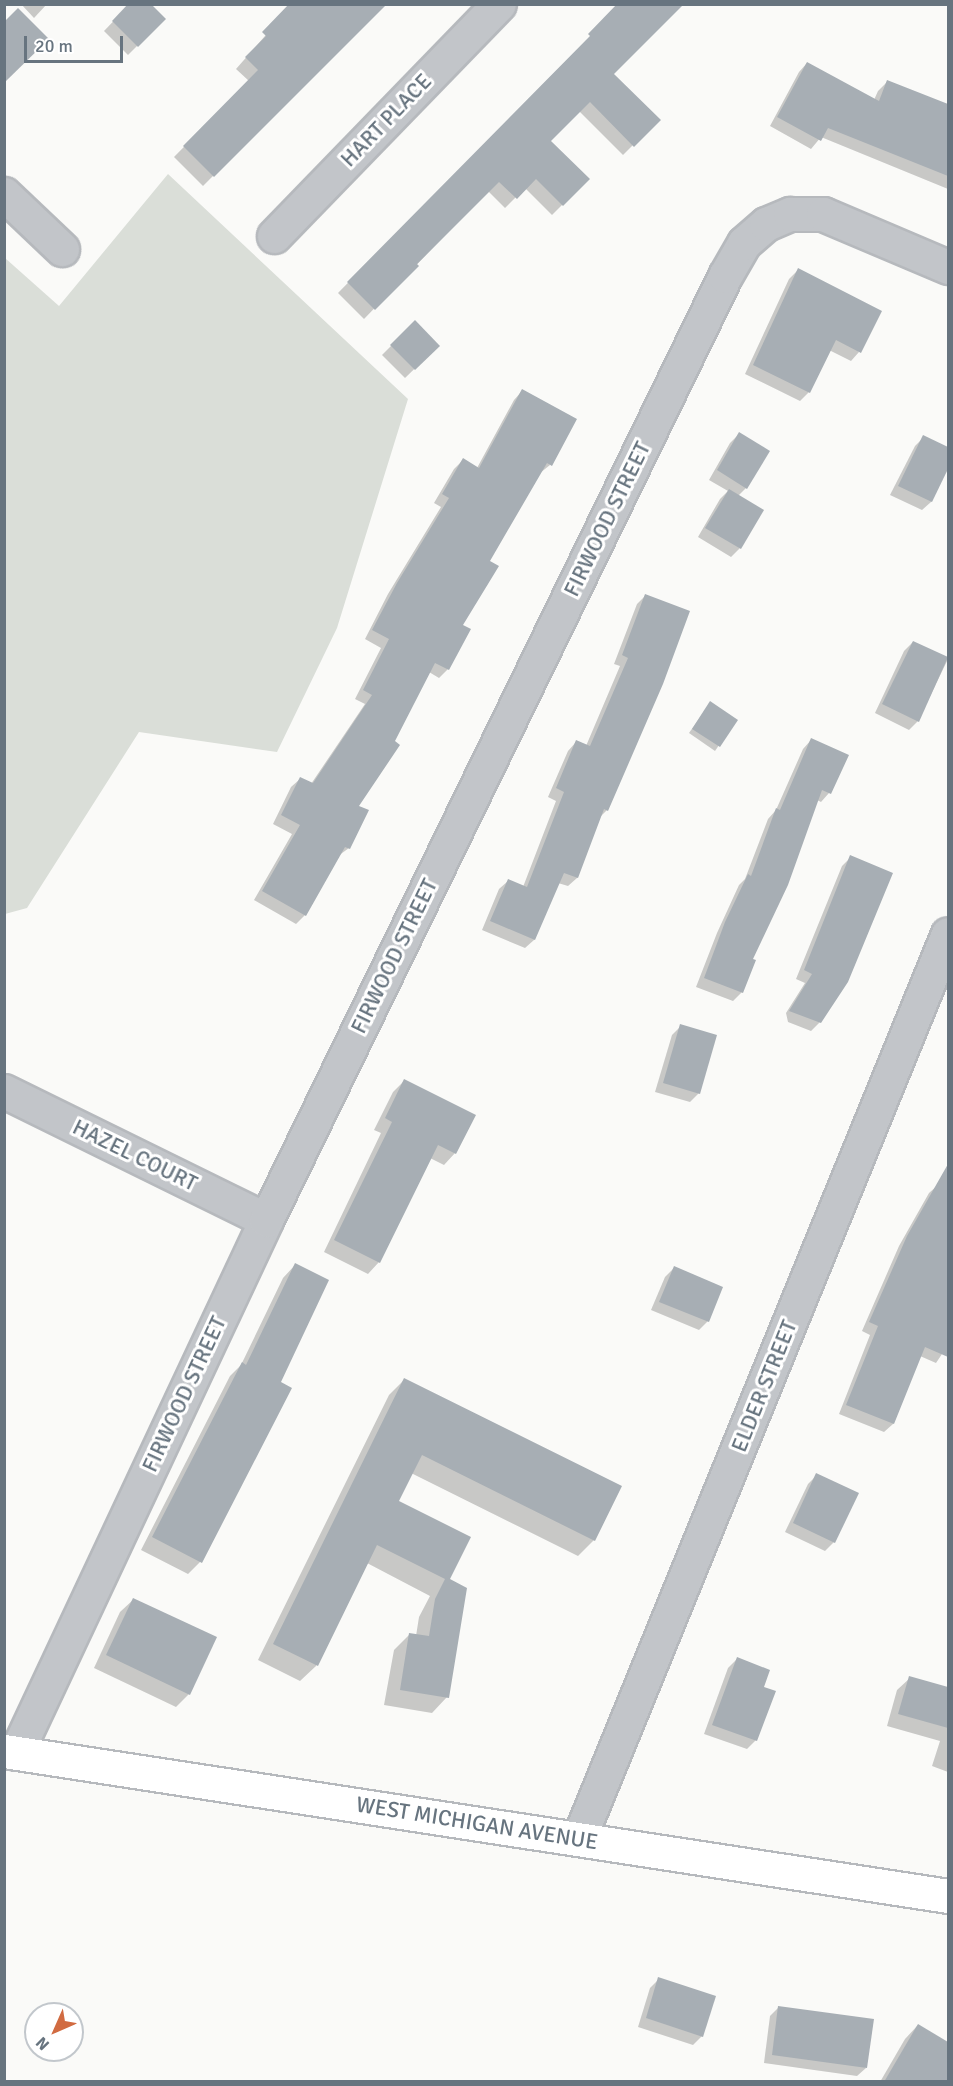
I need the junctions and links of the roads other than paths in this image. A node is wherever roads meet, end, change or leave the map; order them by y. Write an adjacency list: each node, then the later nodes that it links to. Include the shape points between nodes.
1 (499, 4): 3 (street, HART PLACE)
2 (4, 194): 4 (street)
3 (274, 236)
4 (62, 249)
5 (948, 267): 8 (street, FIRWOOD STREET, via 823,214 790,214 766,224 744,243)
6 (948, 934): 10 (street, ELDER STREET)
7 (4, 1090): 8 (street, HAZEL COURT)
8 (266, 1220): 9 (street, FIRWOOD STREET)
9 (10, 1752): 10 (main road, WEST MICHIGAN AVENUE)
10 (579, 1838): 11 (main road, WEST MICHIGAN AVENUE)
11 (948, 1896)

